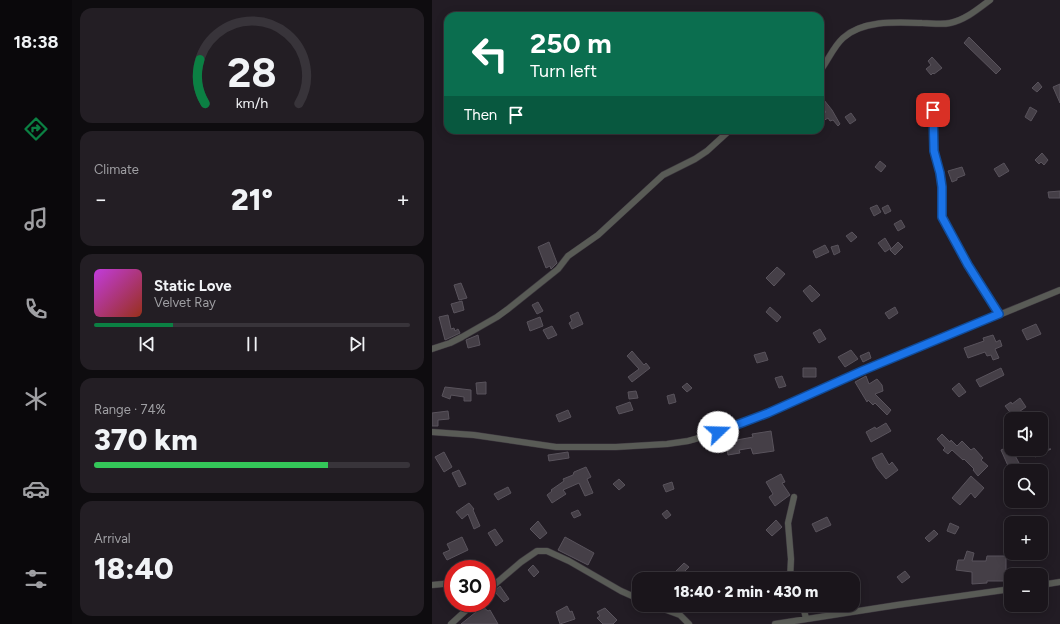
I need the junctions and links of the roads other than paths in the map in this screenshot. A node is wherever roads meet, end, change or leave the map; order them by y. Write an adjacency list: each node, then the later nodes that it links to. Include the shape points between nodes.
1 (990, 0): 2 (street, via 950,23 882,24 857,29 842,39)
2 (824, 65)
3 (933, 110): 6 (street, via 934,151 941,180 942,217)
4 (726, 134): 7 (street, via 695,159 664,175 598,235 572,253 559,268 508,309 462,337)
5 (1060, 290): 6 (street)
6 (999, 314): 8 (street, via 758,417 688,441 667,444 556,447 474,435)
7 (432, 349)
8 (432, 432)
9 (794, 496): 10 (street, via 788,523)
10 (790, 572)
11 (1060, 582): 14 (street)
12 (496, 583): 17 (street, via 537,551 547,551)
13 (444, 584): 15 (street)
14 (1048, 584)
15 (432, 585)
16 (1004, 590): 21 (street)
17 (632, 596)
18 (465, 612): 22 (street)
19 (672, 612): 23 (street, via 680,615)
20 (804, 612): 21 (street)
21 (806, 619): 24 (street)
22 (452, 624)
23 (689, 624)
24 (775, 624)

